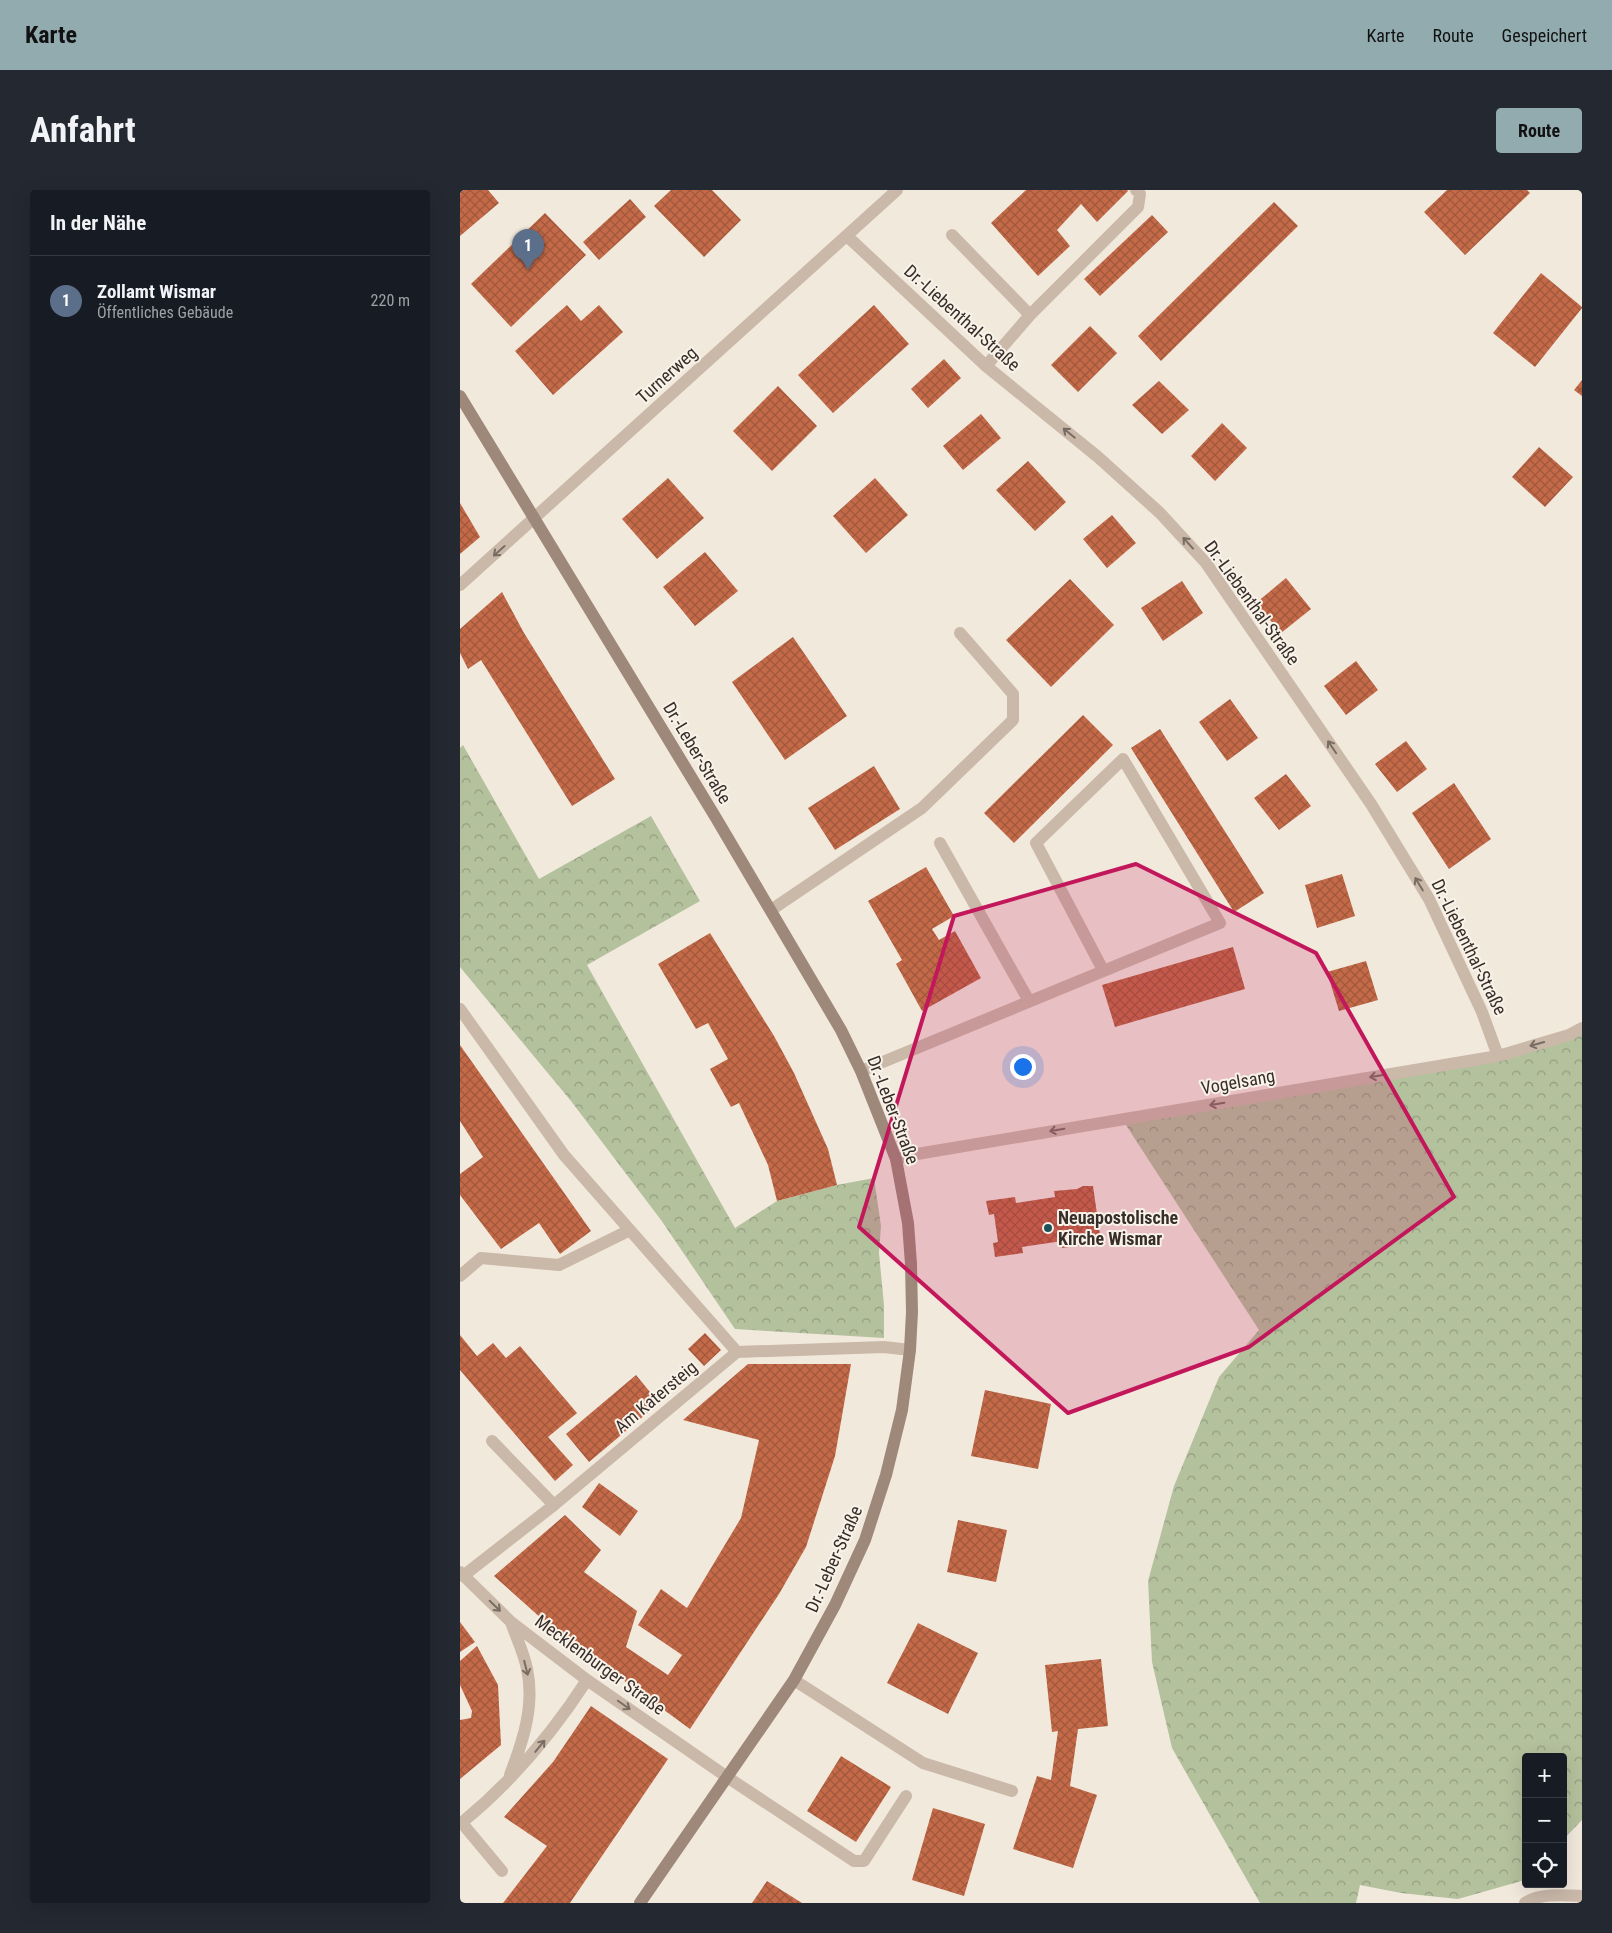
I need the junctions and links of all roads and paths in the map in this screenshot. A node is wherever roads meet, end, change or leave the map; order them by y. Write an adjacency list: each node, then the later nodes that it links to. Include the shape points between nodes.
1 (897, 190): 4 (street, Turnerweg)
2 (1136, 190): 5 (street, via 1140,194 1138,207)
3 (952, 235): 5 (street)
4 (847, 236): 6 (street, Dr.-Liebenthal-Straße); 8 (street, Turnerweg)
5 (1030, 315): 6 (street)
6 (986, 366): 17 (street, Dr.-Liebenthal-Straße, one-way to 6, via 1482,1012 1429,900 1371,804 1206,563 1153,506)
7 (460, 396): 8 (main road, Dr.-Leber-Straße)
8 (536, 518): 9 (street, Turnerweg, one-way to 9); 12 (main road, Dr.-Leber-Straße)
9 (460, 585)
10 (960, 634): 12 (street, via 1013,694 1013,720 922,808)
11 (940, 843): 14 (street)
12 (771, 910): 18 (main road, Dr.-Leber-Straße)
13 (1103, 970): 13 (street, via 1220,923 1123,759 1036,843); 14 (street)
14 (1029, 1000): 18 (street)
15 (460, 1009): 20 (street, via 564,1155)
16 (1582, 1028): 17 (street, Vogelsang, one-way to 17, via 1570,1035)
17 (1498, 1056): 19 (street, Vogelsang, one-way to 19)
18 (861, 1070): 19 (main road, Dr.-Leber-Straße)
19 (896, 1160): 22 (main road, Dr.-Leber-Straße, via 908,1223 912,1312)
20 (630, 1230): 21 (street, via 558,1265 481,1258); 23 (street)
21 (460, 1276)
22 (910, 1350): 23 (street, via 884,1347); 29 (main road, Dr.-Leber-Straße, via 902,1410 865,1540)
23 (737, 1352): 25 (street, Am Katersteig)
24 (492, 1440): 25 (street)
25 (554, 1505): 26 (street, Am Katersteig)
26 (462, 1574): 27 (street, Mecklenburger Straße, one-way to 27)
27 (511, 1622): 28 (street, Mecklenburger Straße); 31 (street, one-way to 31, via 527,1669 530,1691 522,1744)
28 (587, 1680): 30 (street, Mecklenburger Straße, one-way to 30); 31 (street, one-way to 28, via 540,1747)
29 (794, 1680): 30 (main road, Dr.-Leber-Straße); 32 (street, via 923,1763)
30 (727, 1777): 33 (street, Mecklenburger Straße, via 854,1861 864,1861); 37 (main road, Dr.-Leber-Straße)
31 (507, 1782): 34 (street)
32 (1012, 1791)
33 (906, 1796)
34 (461, 1823): 35 (street)
35 (502, 1871)
36 (1582, 1896): 38 (street, via 1532,1898)
37 (643, 1902)
38 (1525, 1903)

